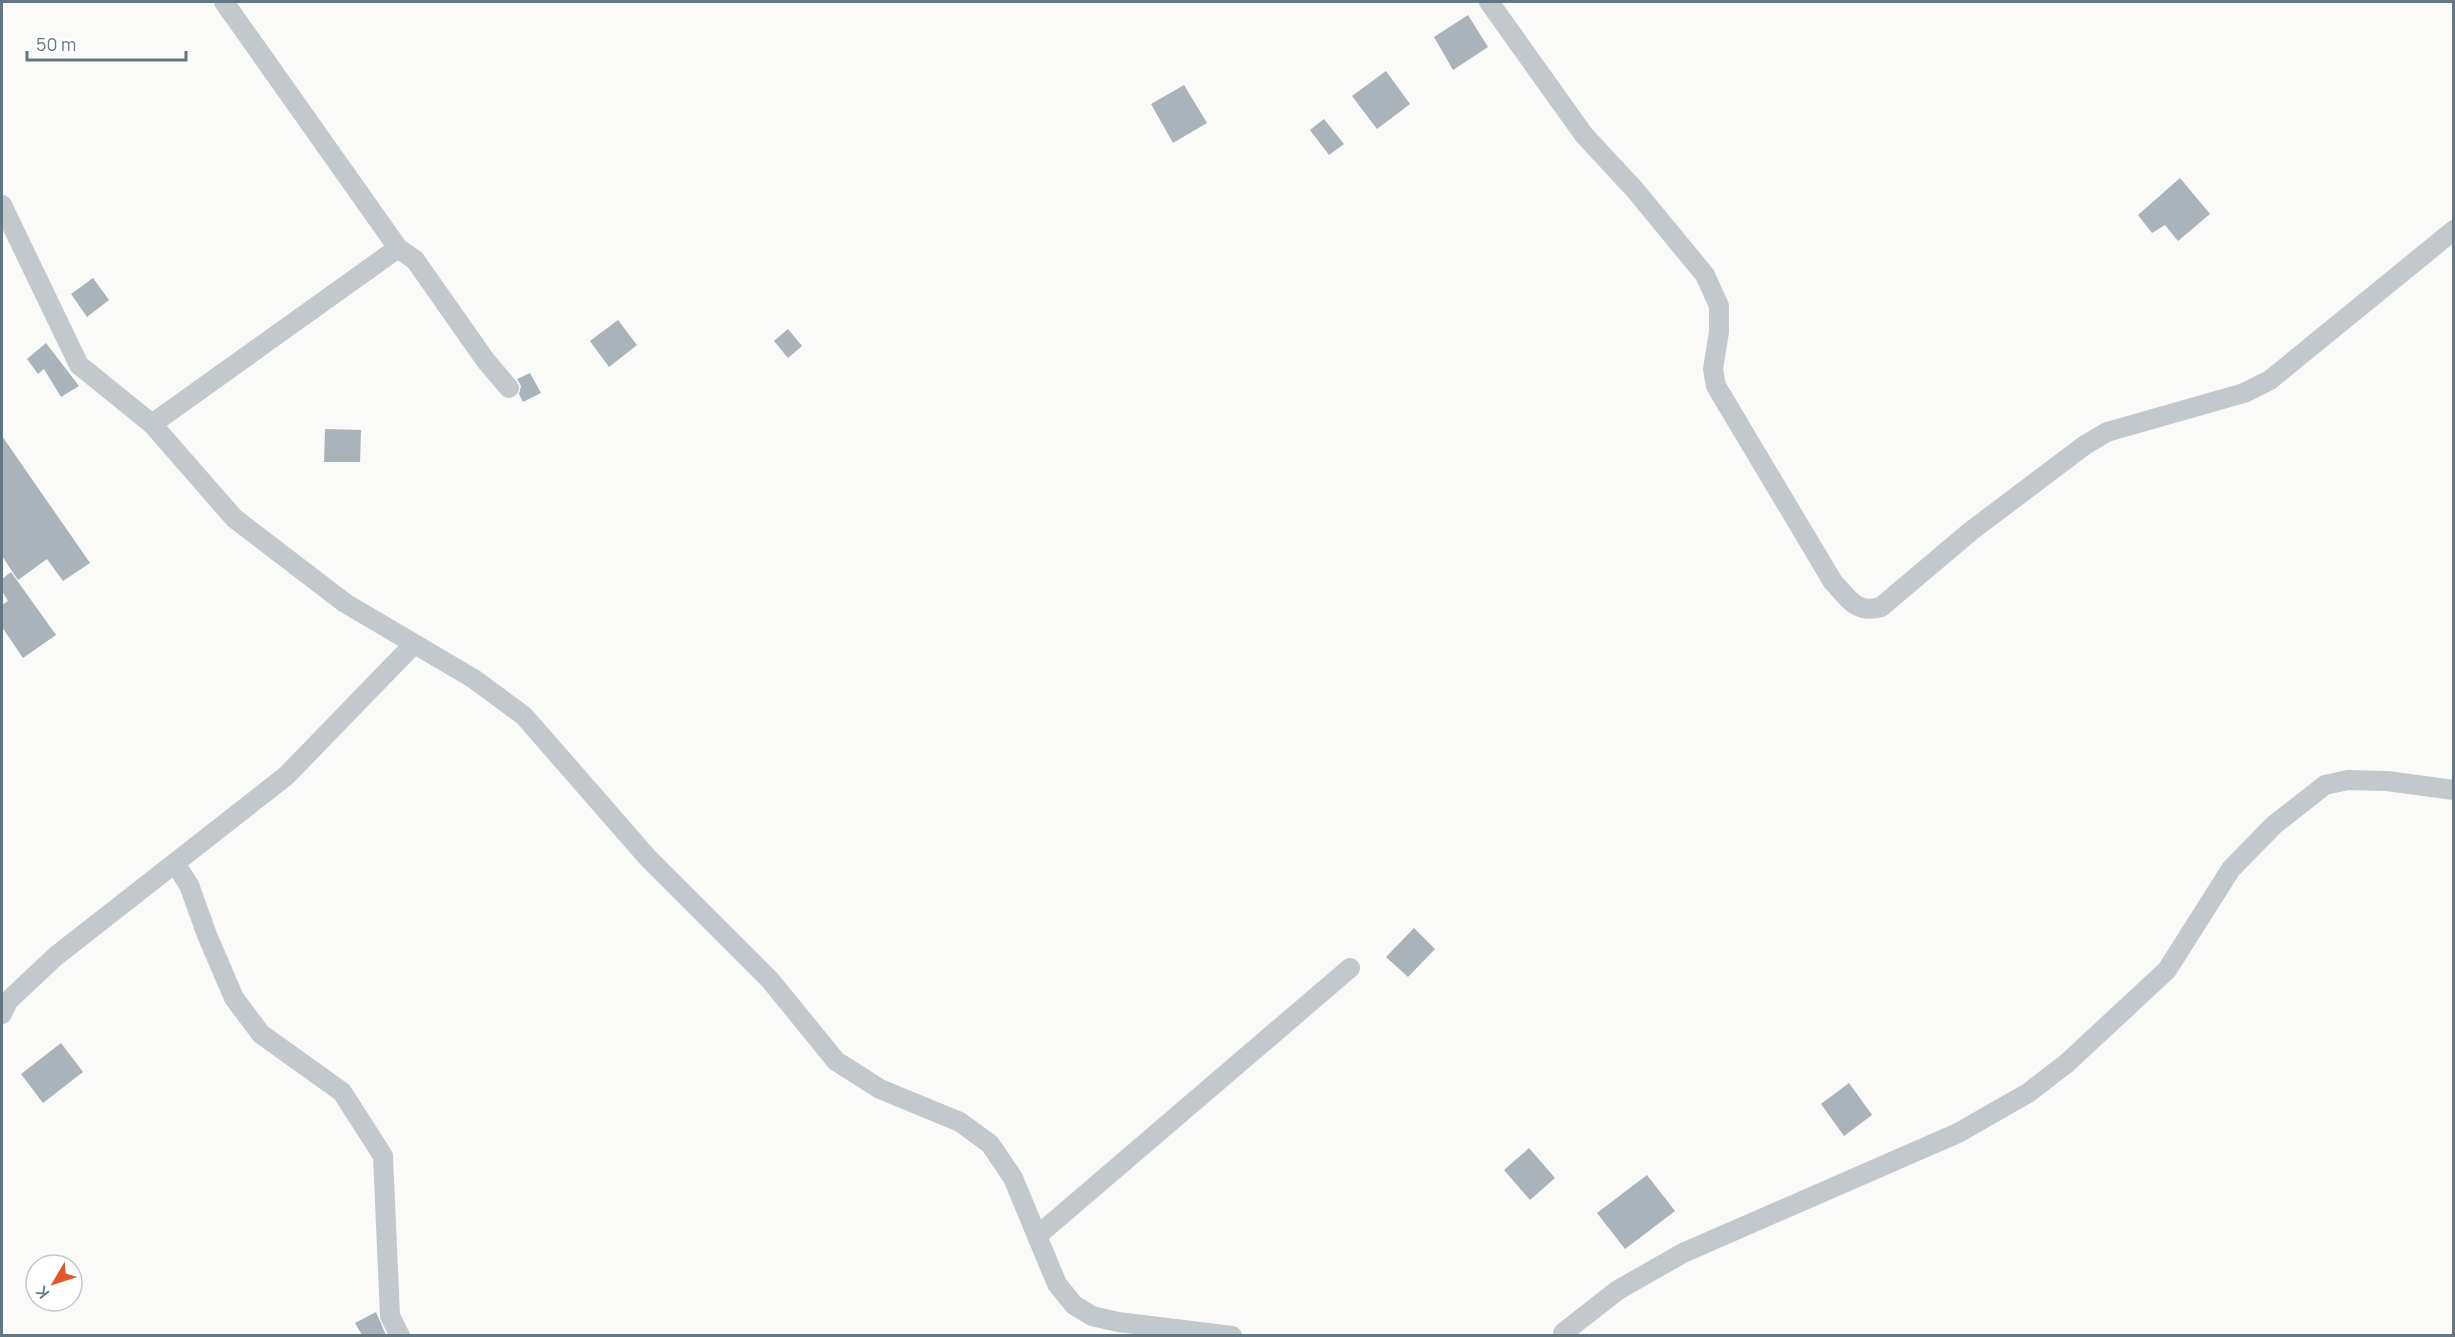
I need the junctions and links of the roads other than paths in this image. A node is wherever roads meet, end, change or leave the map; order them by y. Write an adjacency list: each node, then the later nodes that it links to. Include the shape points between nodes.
1 (224, 2): 5 (street)
2 (1489, 2): 4 (street, via 1584,135 1706,275 1719,306 1713,369 1716,386 1833,582 1853,604 1868,610 1881,607 1971,531 2107,432 2244,393 2270,380)
3 (2, 205): 7 (street, via 79,365)
4 (2454, 230)
5 (398, 248): 6 (street, via 415,260); 7 (street)
6 (509, 388)
7 (152, 424): 8 (street, via 234,518 345,603)
8 (414, 644): 10 (street, via 286,776); 13 (street, via 474,679 524,716 648,858 770,980 836,1061 880,1089 960,1122 990,1144 1013,1178)
9 (2454, 790): 16 (street, via 2387,781 2325,784 2274,825 2230,869 2166,970 2067,1063 2028,1093 1958,1133 1683,1253 1618,1290)
10 (176, 865): 12 (street, via 56,956 8,1001); 14 (street, via 189,885 234,998 261,1034 342,1092 383,1156 390,1316)
11 (1350, 968): 13 (street)
12 (2, 1014)
13 (1037, 1236): 15 (street, via 1057,1284 1074,1305 1092,1316)
14 (400, 1335)
15 (1232, 1335)
16 (1563, 1335)

